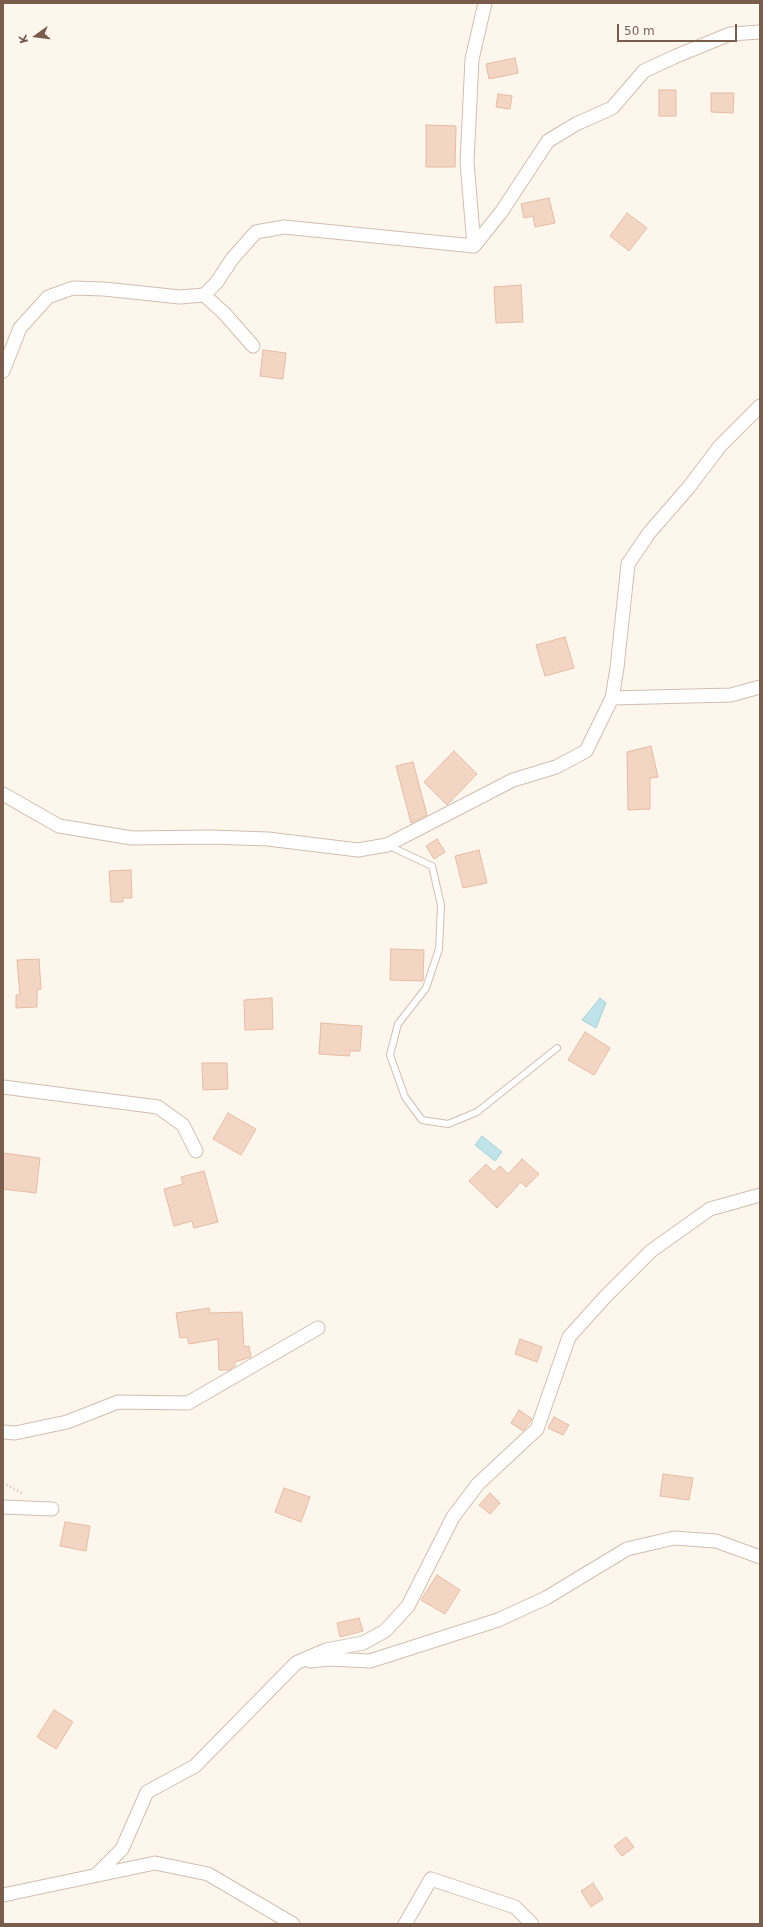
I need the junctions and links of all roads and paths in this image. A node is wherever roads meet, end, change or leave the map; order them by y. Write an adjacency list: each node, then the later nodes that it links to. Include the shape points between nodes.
1 (485, 3): 3 (street, via 472,59 468,138 467,162)
2 (760, 32): 3 (street, via 730,34 644,71 612,108 576,124 548,141 502,211)
3 (474, 246): 4 (street, via 284,227 256,232 232,259 218,282)
4 (204, 295): 5 (street); 6 (street, via 180,297 72,288 48,297 20,328)
5 (253, 346)
6 (3, 371)
7 (760, 406): 9 (street, via 720,446 649,533 628,564)
8 (760, 688): 9 (street, via 731,695)
9 (612, 698): 11 (street, via 586,751 556,767 513,780)
10 (3, 794): 11 (street, via 59,826 132,838 268,839 358,850)
11 (387, 845): 12 (lane, via 432,866 441,905 439,949 426,988 398,1024 390,1056 405,1096 422,1120 448,1124 477,1112)
12 (556, 1048)
13 (3, 1087): 14 (street, via 158,1107 183,1125)
14 (196, 1151)
15 (760, 1195): 21 (street, via 710,1209 652,1251 605,1296 569,1337 537,1429 478,1484 453,1517 408,1606 385,1631 363,1643 326,1650)
16 (318, 1328): 17 (street, via 188,1403 118,1402 68,1422 16,1433)
17 (3, 1432)
18 (3, 1507): 19 (street)
19 (52, 1509)
20 (760, 1557): 21 (street, via 716,1541 674,1538 627,1549 546,1598 498,1620 370,1661 329,1659)
21 (296, 1663): 22 (street, via 195,1766 147,1792 122,1849)
22 (96, 1875): 23 (street); 24 (street, via 155,1863 208,1874)
23 (3, 1895)
24 (294, 1924)
25 (405, 1924): 26 (street, via 432,1879 515,1907)
26 (532, 1924)

